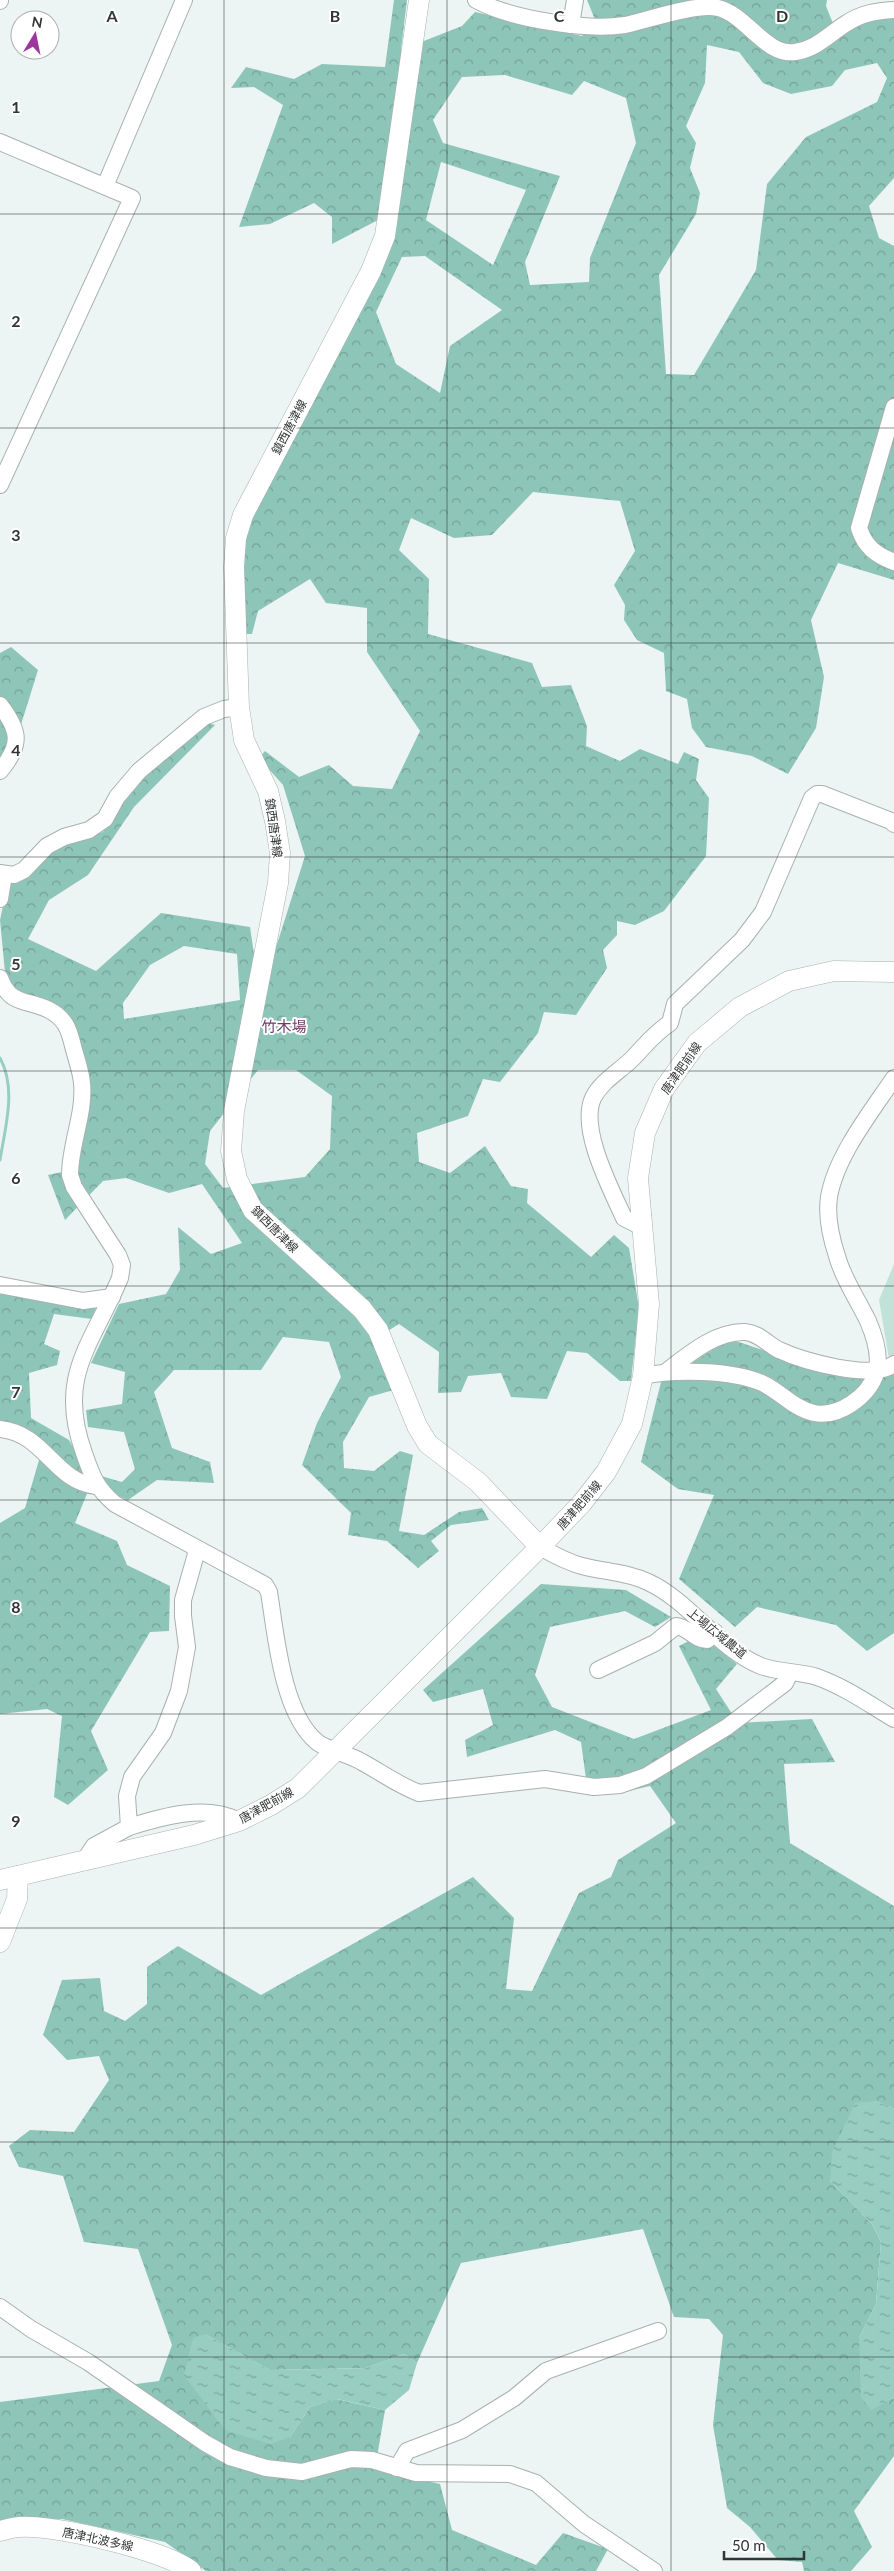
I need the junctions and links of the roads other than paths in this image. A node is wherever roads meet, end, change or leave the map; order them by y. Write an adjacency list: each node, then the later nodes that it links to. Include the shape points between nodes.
1 (184, 0): 8 (street)
2 (419, 0): 13 (main road, 鎮西唐津線, via 385,236 371,271 243,514 236,538 234,567)
3 (476, 0): 6 (street, via 524,16)
4 (575, 0): 6 (street)
5 (894, 10): 6 (street, via 874,11 848,22 816,47 793,52 769,45 735,14 716,7 624,25)
6 (571, 25)
7 (0, 142): 8 (street)
8 (105, 186): 10 (street, via 132,198)
9 (894, 406): 11 (street, via 859,528 863,542 879,557)
10 (0, 485)
11 (894, 562)
12 (0, 705): 14 (street, via 16,730 17,739 15,750)
13 (239, 707): 16 (street, via 204,717 139,771 105,819 89,830 47,846 24,870 14,875); 30 (main road, 鎮西唐津線, via 244,740 268,791 280,853 278,884 234,1111 231,1151 237,1179 253,1210 362,1309 378,1330 417,1426 428,1444 478,1482)
14 (0, 771)
15 (894, 824): 21 (street, via 822,794 812,798 763,912 742,940 675,1004 670,1023 651,1036 594,1097 588,1121 611,1189 624,1218)
16 (2, 874): 17 (street)
17 (0, 899)
18 (894, 972): 21 (main road, 唐津肥前線, via 834,971 789,981 740,1007 697,1043 664,1089 646,1133 638,1178)
19 (0, 978): 23 (street, via 4,989 14,998 58,1014 68,1025 82,1082 70,1175 74,1187 122,1265)
20 (894, 1078): 26 (street, via 863,1123 837,1170 829,1197 828,1221 837,1258 873,1332)
21 (642, 1227): 27 (main road, 唐津肥前線, via 649,1304)
22 (0, 1285): 23 (street, via 83,1301)
23 (112, 1298): 29 (street, via 73,1386 75,1426)
24 (894, 1364): 26 (street)
25 (667, 1371): 26 (street, via 700,1346 746,1332 802,1358 864,1372); 26 (street, via 744,1376 763,1383 799,1407 815,1413 832,1412 851,1405 871,1384); 27 (street)
26 (877, 1371)
27 (643, 1376): 30 (main road, 唐津肥前線, via 632,1424 606,1472)
28 (0, 1429): 29 (street, via 28,1436 57,1467)
29 (96, 1486): 31 (street, via 115,1504)
30 (540, 1547): 32 (street, 上場広域農道, via 563,1560 629,1574 650,1583 675,1598); 36 (main road, 唐津肥前線)
31 (195, 1548): 36 (street, via 265,1585 270,1592 282,1675 291,1701 310,1735 319,1744); 38 (street, via 182,1616 187,1648 178,1691 163,1733 132,1777 127,1796)
32 (715, 1632): 33 (street, via 707,1640 700,1640 684,1627 676,1626 655,1643); 34 (street, 上場広域農道, via 761,1666)
33 (598, 1670)
34 (790, 1673): 35 (street, 上場広域農道, via 815,1676 834,1684); 36 (street, via 785,1683 727,1727 646,1776 620,1785 594,1787 545,1778 419,1793)
35 (894, 1719)
36 (336, 1749): 37 (main road, 唐津肥前線, via 298,1788)
37 (239, 1821): 38 (street, via 224,1813 190,1813); 39 (main road, 唐津肥前線)
38 (129, 1827): 39 (street, via 94,1846)
39 (84, 1861): 40 (main road, 唐津肥前線)
40 (9, 1878): 41 (main road, via 17,1900)
41 (0, 1942)
42 (0, 2308): 44 (street, via 88,2362 230,2457 266,2468 302,2472 351,2459 372,2460)
43 (658, 2331): 44 (street, via 546,2371 514,2398 462,2430 407,2451)
44 (397, 2468): 47 (street, via 416,2472 510,2474 536,2483 584,2524)
45 (0, 2531): 46 (main road, 唐津北波多線, via 18,2527 56,2530 147,2550)
46 (191, 2571)
47 (654, 2571)

